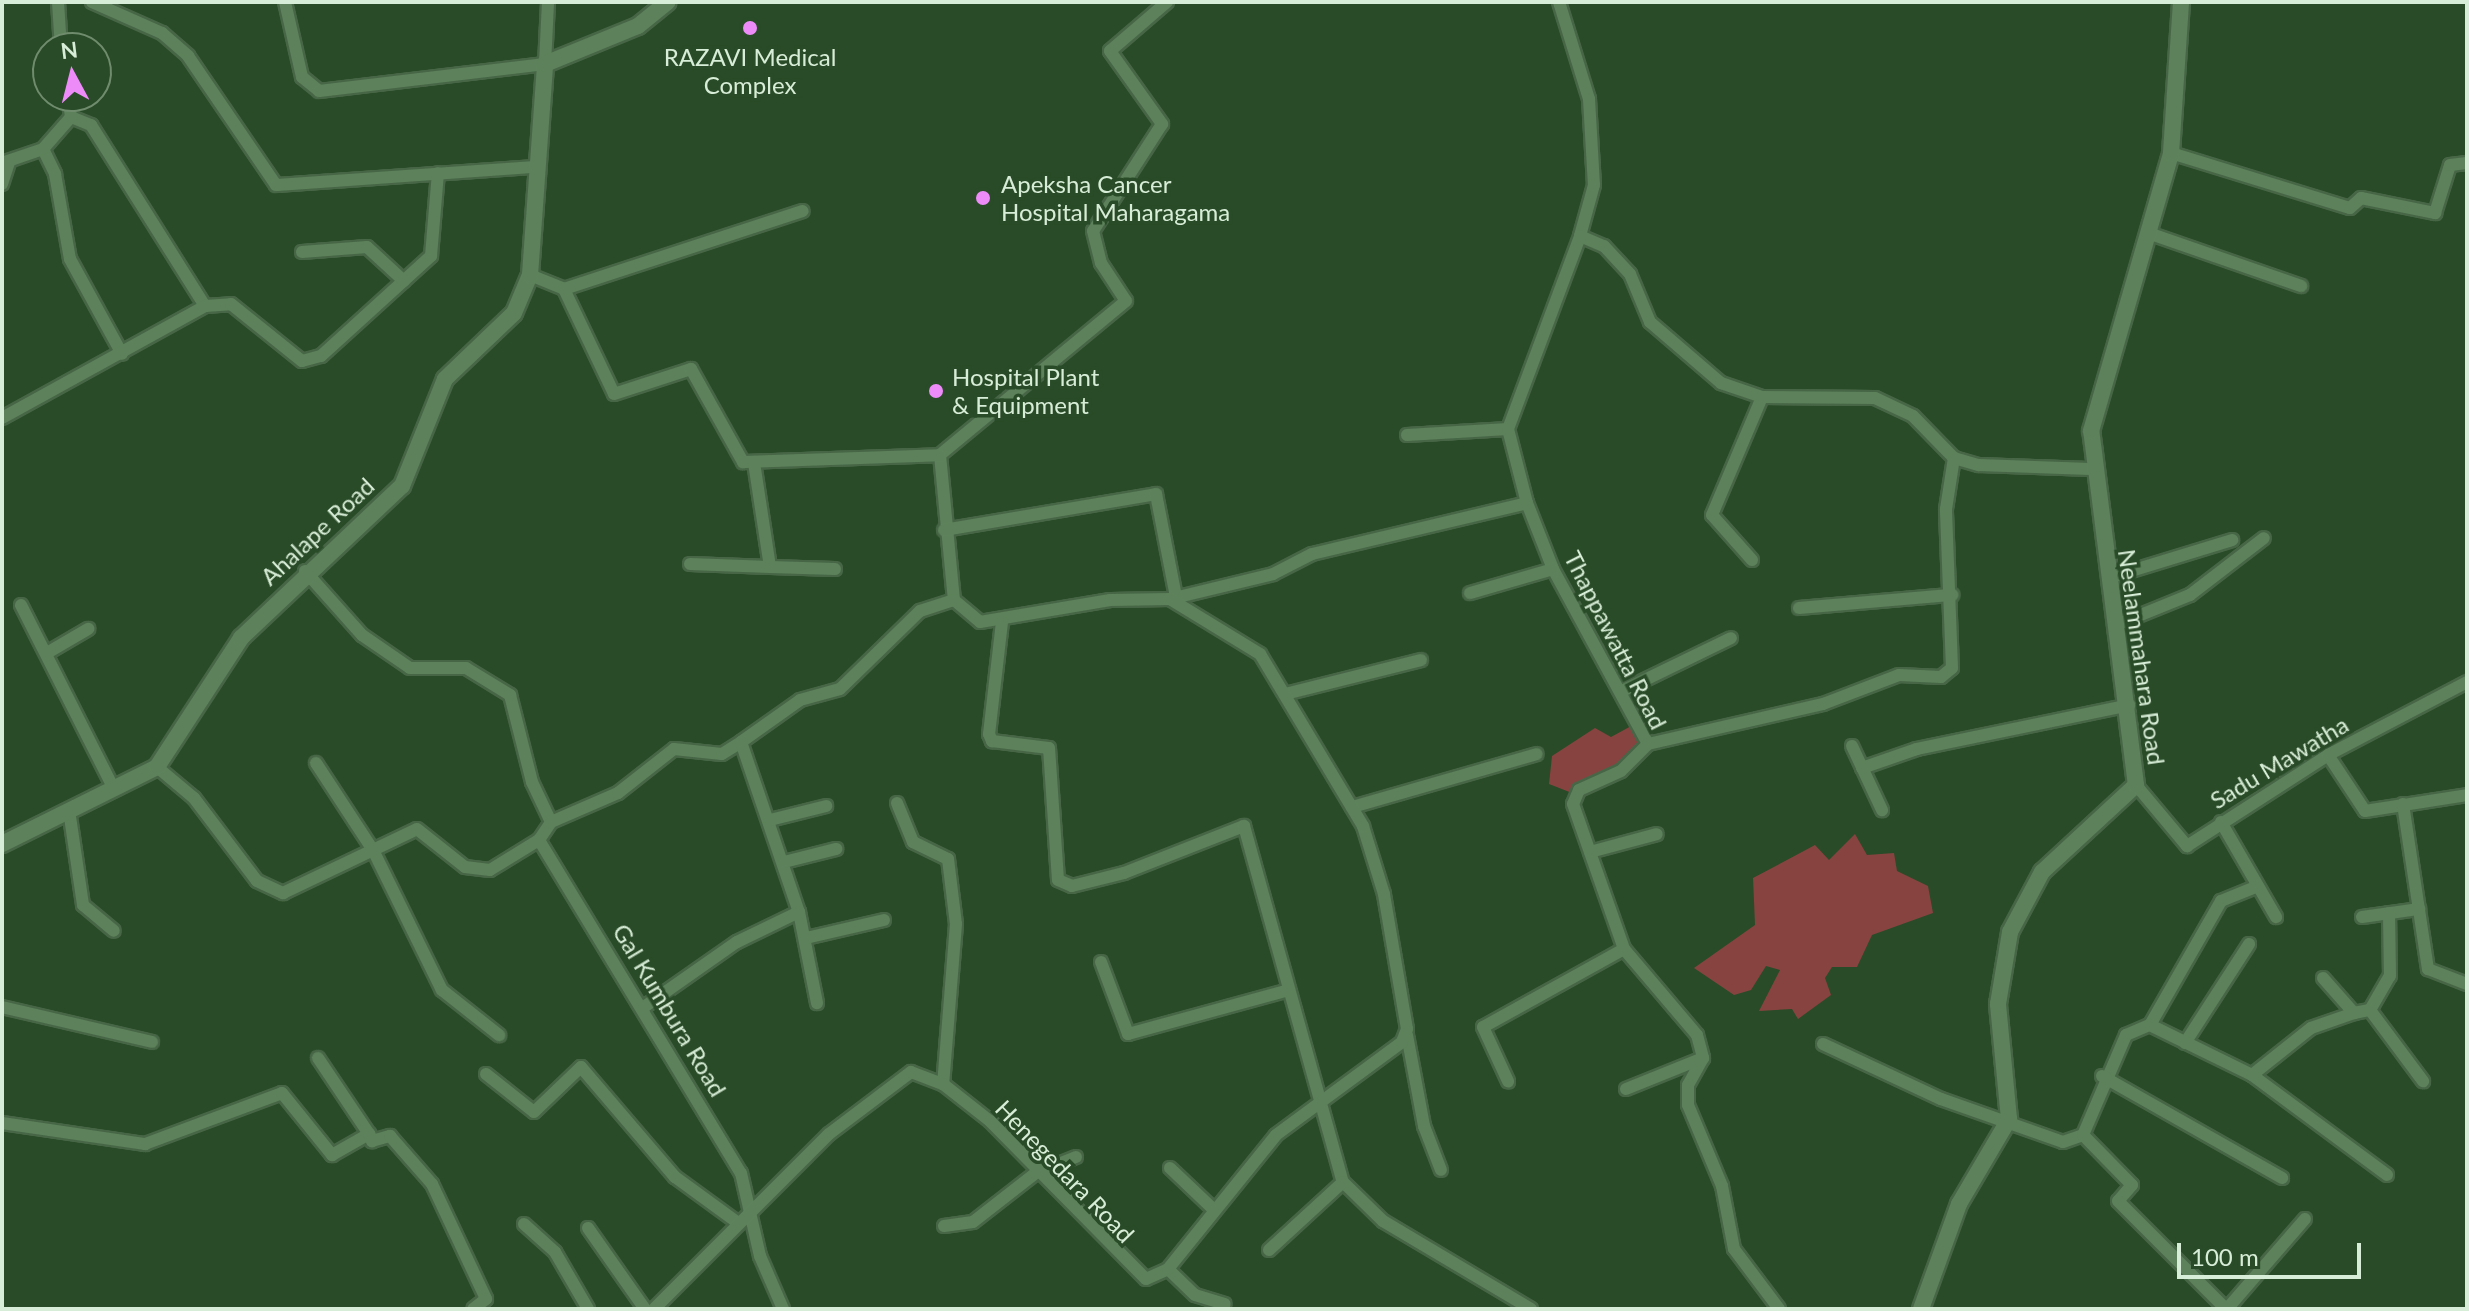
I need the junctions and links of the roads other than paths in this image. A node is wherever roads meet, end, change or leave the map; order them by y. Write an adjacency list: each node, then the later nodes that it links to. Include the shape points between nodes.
1 (58, 2): 9 (street)
2 (92, 2): 18 (street, via 162,33 188,56 276,185)
3 (285, 2): 10 (street, via 302,77 319,91)
4 (548, 2): 10 (street)
5 (668, 2): 10 (street, via 638,26)
6 (1167, 2): 34 (street, via 1110,51 1162,124 1093,231 1101,263 1126,301)
7 (1559, 2): 22 (street, via 1589,99 1594,185)
8 (2181, 2): 14 (street, Neelammahara Road)
9 (60, 32)
10 (545, 64): 17 (street, Ahalape Road)
11 (70, 112): 12 (street)
12 (71, 117): 13 (street); 28 (street, via 91,125)
13 (43, 149): 15 (street); 29 (street, via 55,174 70,259)
14 (2171, 153): 16 (street, via 2350,208 2361,198 2435,213 2450,165); 21 (street, Neelammahara Road)
15 (5, 162): 19 (street)
16 (2467, 163)
17 (536, 167): 18 (street); 24 (street, Ahalape Road)
18 (438, 173): 25 (street, via 431,256)
19 (2, 184)
20 (803, 211): 27 (street)
21 (2151, 234): 26 (street); 37 (street, Neelammahara Road, via 2091,431)
22 (1580, 236): 30 (street, via 1604,246 1630,274 1650,322 1674,349 1721,383); 32 (street)
23 (302, 252): 25 (street, via 367,247)
24 (530, 275): 27 (street); 47 (street, Ahalape Road, via 514,313 445,379 402,486)
25 (404, 281): 28 (street, via 310,362 231,304)
26 (2301, 286)
27 (564, 289): 36 (street, via 614,394 691,369 743,462)
28 (205, 306): 29 (street)
29 (122, 354): 31 (street)
30 (1762, 397): 35 (street, via 1875,398 1913,416); 42 (street, via 1712,515)
31 (2, 418)
32 (1508, 429): 33 (street); 38 (street, Thappawatta Road)
33 (1407, 435)
34 (940, 455): 36 (street); 39 (street)
35 (1954, 458): 37 (street); 50 (street, via 1946,509)
36 (754, 462): 44 (street)
37 (2090, 469): 48 (street, Neelammahara Road)
38 (1527, 503): 46 (street, Thappawatta Road); 51 (street, via 1312,554 1273,574)
39 (944, 530): 51 (street, via 1156,494); 52 (street)
40 (2264, 538): 56 (street, via 2190,595)
41 (2232, 540): 48 (street)
42 (1752, 560)
43 (690, 564): 44 (street)
44 (770, 567): 45 (street)
45 (835, 569)
46 (1553, 569): 49 (street); 62 (street, Thappawatta Road)
47 (305, 571): 71 (street, Ahalape Road, via 208,681); 83 (street, via 362,635 410,668 466,668 510,695 532,782)
48 (2108, 578): 56 (street, Neelammahara Road)
49 (1470, 593)
50 (1952, 595): 54 (street); 66 (street, via 1955,646 1952,668 1941,677 1899,675 1823,704)
51 (1173, 598): 55 (street, via 1110,600); 63 (street, via 1260,654)
52 (954, 600): 55 (street, via 966,617); 65 (street, via 920,611 840,689 800,700)
53 (21, 605): 59 (street)
54 (1799, 608)
55 (1002, 622): 106 (street, via 989,734 992,741 1049,748 1058,880 1072,886 1124,873 1239,824 1250,841)
56 (2116, 625): 64 (street, Neelammahara Road)
57 (88, 629): 59 (street)
58 (1731, 638): 62 (street)
59 (47, 653): 74 (street)
60 (1421, 660): 63 (street)
61 (2467, 682): 69 (street, Sadu Mawatha)
62 (1622, 691): 66 (street, Thappawatta Road)
63 (1289, 693): 79 (street)
64 (2129, 705): 72 (street, via 1917,749); 73 (street, Neelammahara Road)
65 (741, 742): 82 (street); 83 (street, via 722,754 674,749 618,793)
66 (1648, 744): 90 (street, Thappawatta Road, via 1621,771 1579,790 1573,804)
67 (1852, 746): 72 (street)
68 (1537, 754): 79 (street)
69 (2328, 755): 77 (street, via 2365,811); 84 (street, Sadu Mawatha)
70 (316, 763): 89 (street)
71 (157, 767): 74 (street); 89 (street, via 194,798 272,892 316,880)
72 (1862, 768): 81 (street)
73 (2136, 785): 84 (street, Sadu Mawatha, via 2187,846); 128 (street, Neelammahara Road, via 2042,872 2010,932 1998,1004)
74 (114, 789): 80 (street)
75 (2467, 795): 77 (street)
76 (897, 803): 125 (street, via 913,842 948,859 956,924)
77 (2403, 804): 93 (street)
78 (826, 806): 82 (street)
79 (1352, 807): 114 (street, via 1379,870)
80 (69, 810): 87 (street); 99 (street, via 83,905)
81 (1882, 810)
82 (770, 820): 91 (street)
83 (551, 822): 86 (street)
84 (2221, 822): 92 (street)
85 (1657, 834): 90 (street)
86 (539, 840): 89 (street, via 490,870 465,867 417,829); 109 (street, Gal Kumbura Road)
87 (2, 844)
88 (836, 849): 91 (street)
89 (373, 850): 113 (street, via 442,990)
90 (1590, 852): 102 (street, Thappawatta Road)
91 (784, 862): 94 (street)
92 (2255, 887): 96 (street); 112 (street, via 2221,901)
93 (2419, 909): 95 (street); 105 (street, via 2428,969)
94 (799, 912): 100 (street); 109 (street, via 737,942)
95 (2389, 913): 97 (street); 110 (street, via 2390,976)
96 (2276, 917)
97 (2362, 917)
98 (884, 920): 100 (street)
99 (114, 931)
100 (806, 938): 107 (street)
101 (2249, 944): 116 (street)
102 (1624, 949): 119 (street, via 1697,1035); 123 (street, via 1483,1027)
103 (1101, 962): 106 (street, via 1128,1034)
104 (2323, 978): 111 (street)
105 (2467, 984)
106 (1289, 990): 127 (street)
107 (817, 1003)
108 (2, 1007): 115 (street)
109 (644, 1007): 139 (street, Gal Kumbura Road, via 741,1173)
110 (2370, 1010): 111 (street); 124 (street)
111 (2354, 1013): 121 (street, via 2311,1028)
112 (2150, 1025): 116 (street); 122 (street, via 2126,1035)
113 (499, 1035)
114 (1407, 1035): 127 (street); 134 (street, via 1424,1126)
115 (152, 1042)
116 (2185, 1043): 121 (street)
117 (1823, 1044): 128 (street, via 1941,1099)
118 (318, 1058): 130 (street)
119 (1703, 1058): 126 (street); 155 (street, via 1688,1085 1688,1105 1722,1186 1734,1249)
120 (486, 1074): 142 (street, via 534,1112 581,1067 675,1177)
121 (2252, 1075): 136 (street)
122 (2102, 1076): 131 (street); 137 (street)
123 (1508, 1081)
124 (2423, 1081)
125 (943, 1084): 135 (street, Henegedara Road, via 990,1121); 139 (street, Henegedara Road, via 911,1072 829,1134)
126 (1626, 1089)
127 (1323, 1094): 138 (street); 140 (street, via 1276,1135)
128 (2009, 1119): 131 (street, via 2063,1142); 156 (street, via 1959,1204)
129 (2, 1123): 130 (street, via 145,1144 282,1093 332,1155)
130 (369, 1134): 149 (street, via 372,1141 390,1136 432,1184 486,1299)
131 (2083, 1135): 157 (street, via 2132,1185 2118,1201)
132 (1076, 1157): 135 (street)
133 (1170, 1168): 140 (street)
134 (1441, 1170)
135 (1036, 1173): 144 (street, via 973,1222); 147 (street, Henegedara Road, via 1137,1277)
136 (2387, 1175)
137 (2282, 1178)
138 (1343, 1182): 146 (street); 154 (street, via 1383,1221)
139 (748, 1209): 142 (street); 153 (street, Gal Kumbura Road, via 771,1293)
140 (1213, 1209): 147 (street)
141 (2305, 1219): 157 (street)
142 (737, 1222): 152 (street)
143 (524, 1224): 150 (street, via 555,1252)
144 (944, 1226)
145 (588, 1228): 151 (street)
146 (1269, 1250)
147 (1168, 1269): 148 (street, via 1195,1295)
148 (1225, 1304)
149 (473, 1309)
150 (588, 1309)
151 (645, 1309)
152 (654, 1309)
153 (783, 1309)
154 (1531, 1309)
155 (1779, 1309)
156 (1921, 1309)
157 (2226, 1309)

